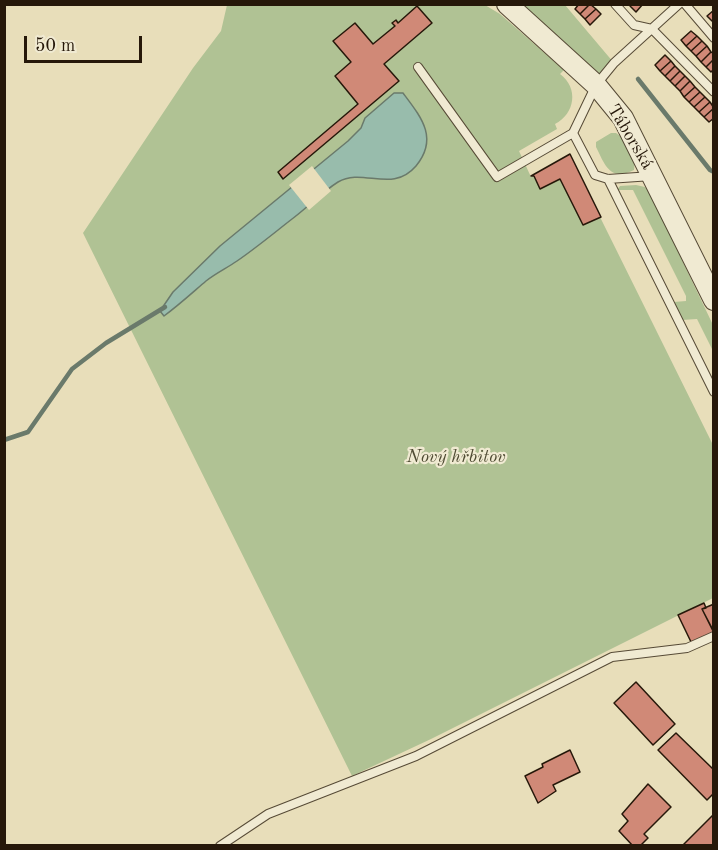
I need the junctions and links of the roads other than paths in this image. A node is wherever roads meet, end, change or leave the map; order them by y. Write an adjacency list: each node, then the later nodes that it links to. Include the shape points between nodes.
1 (507, 4): 8 (street, Táborská)
2 (615, 4): 5 (lane, via 634,25)
3 (679, 4): 5 (lane)
4 (685, 4): 6 (lane)
5 (652, 29): 8 (lane); 9 (lane)
6 (714, 38)
7 (418, 67): 10 (lane, via 497,177)
8 (596, 85): 10 (lane); 11 (street, Táborská, via 622,118)
9 (714, 92)
10 (573, 133): 12 (lane, via 595,175)
11 (653, 176): 12 (lane); 13 (street, Táborská)
12 (608, 179): 14 (lane)
13 (714, 300)
14 (714, 392)
15 (714, 636): 16 (lane, via 687,648 612,657 416,756 268,814)
16 (220, 846)

